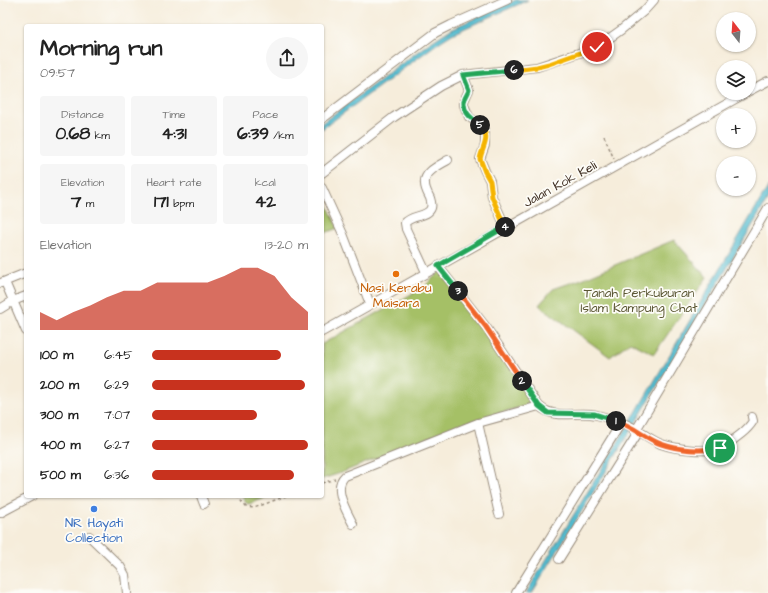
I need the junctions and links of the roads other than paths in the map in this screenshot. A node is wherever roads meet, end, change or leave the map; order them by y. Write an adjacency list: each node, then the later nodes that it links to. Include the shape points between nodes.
1 (507, 0): 7 (street, via 435,33)
2 (654, 0): 3 (street, via 621,30 597,47 537,67)
3 (463, 75): 9 (street, via 394,116); 12 (street, via 469,90 464,104 470,117 482,126 485,132 485,145 480,159 490,181 492,197)
4 (768, 81): 5 (street)
5 (756, 87)
6 (734, 100): 12 (street, Jalan Kok Keli)
7 (324, 117)
8 (448, 160): 14 (street, via 425,178 430,210 405,223)
9 (324, 171)
10 (324, 192): 19 (street)
11 (768, 208): 26 (street)
12 (506, 228): 13 (street, Jalan Kok Keli)
13 (438, 266): 14 (street, Jalan Kok Keli); 23 (street, via 486,327)
14 (426, 272): 19 (street, Jalan Kok Keli)
15 (24, 273): 16 (street)
16 (4, 283): 18 (street)
17 (24, 296): 18 (street)
18 (12, 297): 20 (street); 21 (street)
19 (370, 304): 22 (street, Jalan Kok Keli)
20 (0, 309)
21 (24, 326)
22 (324, 331)
23 (539, 406): 25 (street); 26 (street, via 548,413 594,414)
24 (752, 417): 26 (street, via 751,425 738,436 728,444 711,450 679,449 660,443)
25 (478, 423): 29 (street); 30 (street, via 345,476 340,496)
26 (629, 426): 32 (street, via 635,431 636,436); 34 (street)
27 (28, 498): 28 (street)
28 (0, 513)
29 (500, 514)
30 (353, 524)
31 (89, 536): 33 (street, via 120,566)
32 (559, 559)
33 (127, 593)
34 (516, 593)

